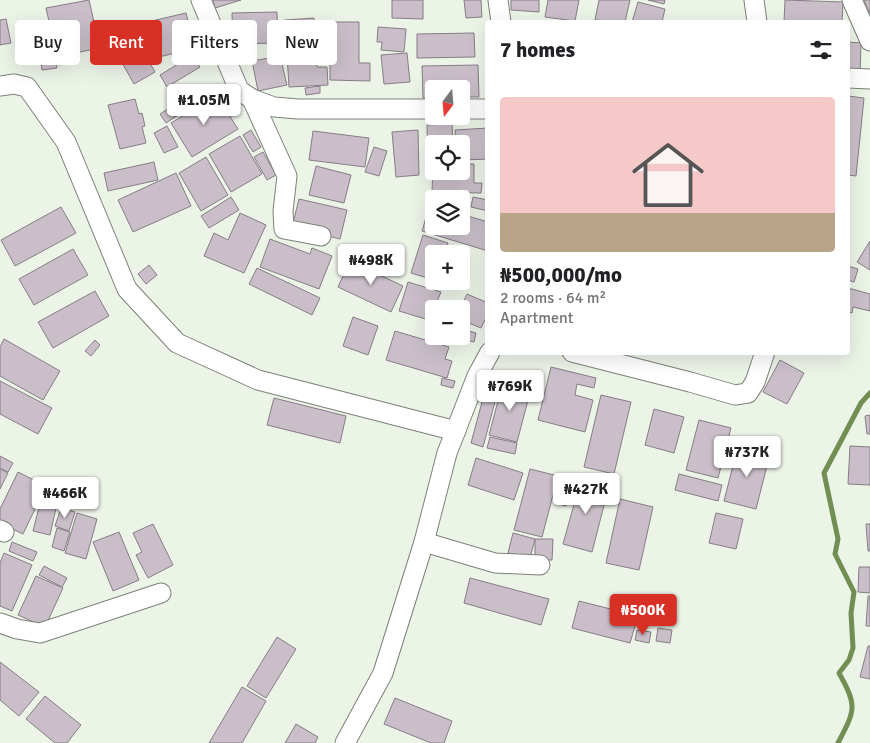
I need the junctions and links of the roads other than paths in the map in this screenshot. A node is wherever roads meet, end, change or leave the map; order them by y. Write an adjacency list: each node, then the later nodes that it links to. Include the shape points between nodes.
1 (201, 0): 11 (street, via 239,90)
2 (498, 0): 5 (street)
3 (754, 0): 6 (street)
4 (852, 0): 7 (street)
5 (501, 20)
6 (757, 20)
7 (870, 41)
8 (850, 78): 9 (street)
9 (870, 80)
10 (0, 86): 19 (street, via 14,84 27,87 66,142 128,289 176,343 258,380)
11 (252, 99): 12 (street, via 274,107 298,110); 15 (street, via 287,176 284,229)
12 (425, 109)
13 (470, 109): 14 (street)
14 (485, 109)
15 (321, 236)
16 (488, 355): 19 (street)
17 (584, 355): 18 (street, via 734,395 748,393)
18 (764, 355)
19 (456, 431): 20 (street, via 447,453)
20 (424, 542): 21 (street, via 495,563); 24 (street, via 383,673)
21 (540, 565)
22 (161, 594): 23 (street, via 40,633)
23 (0, 623)
24 (345, 743)

